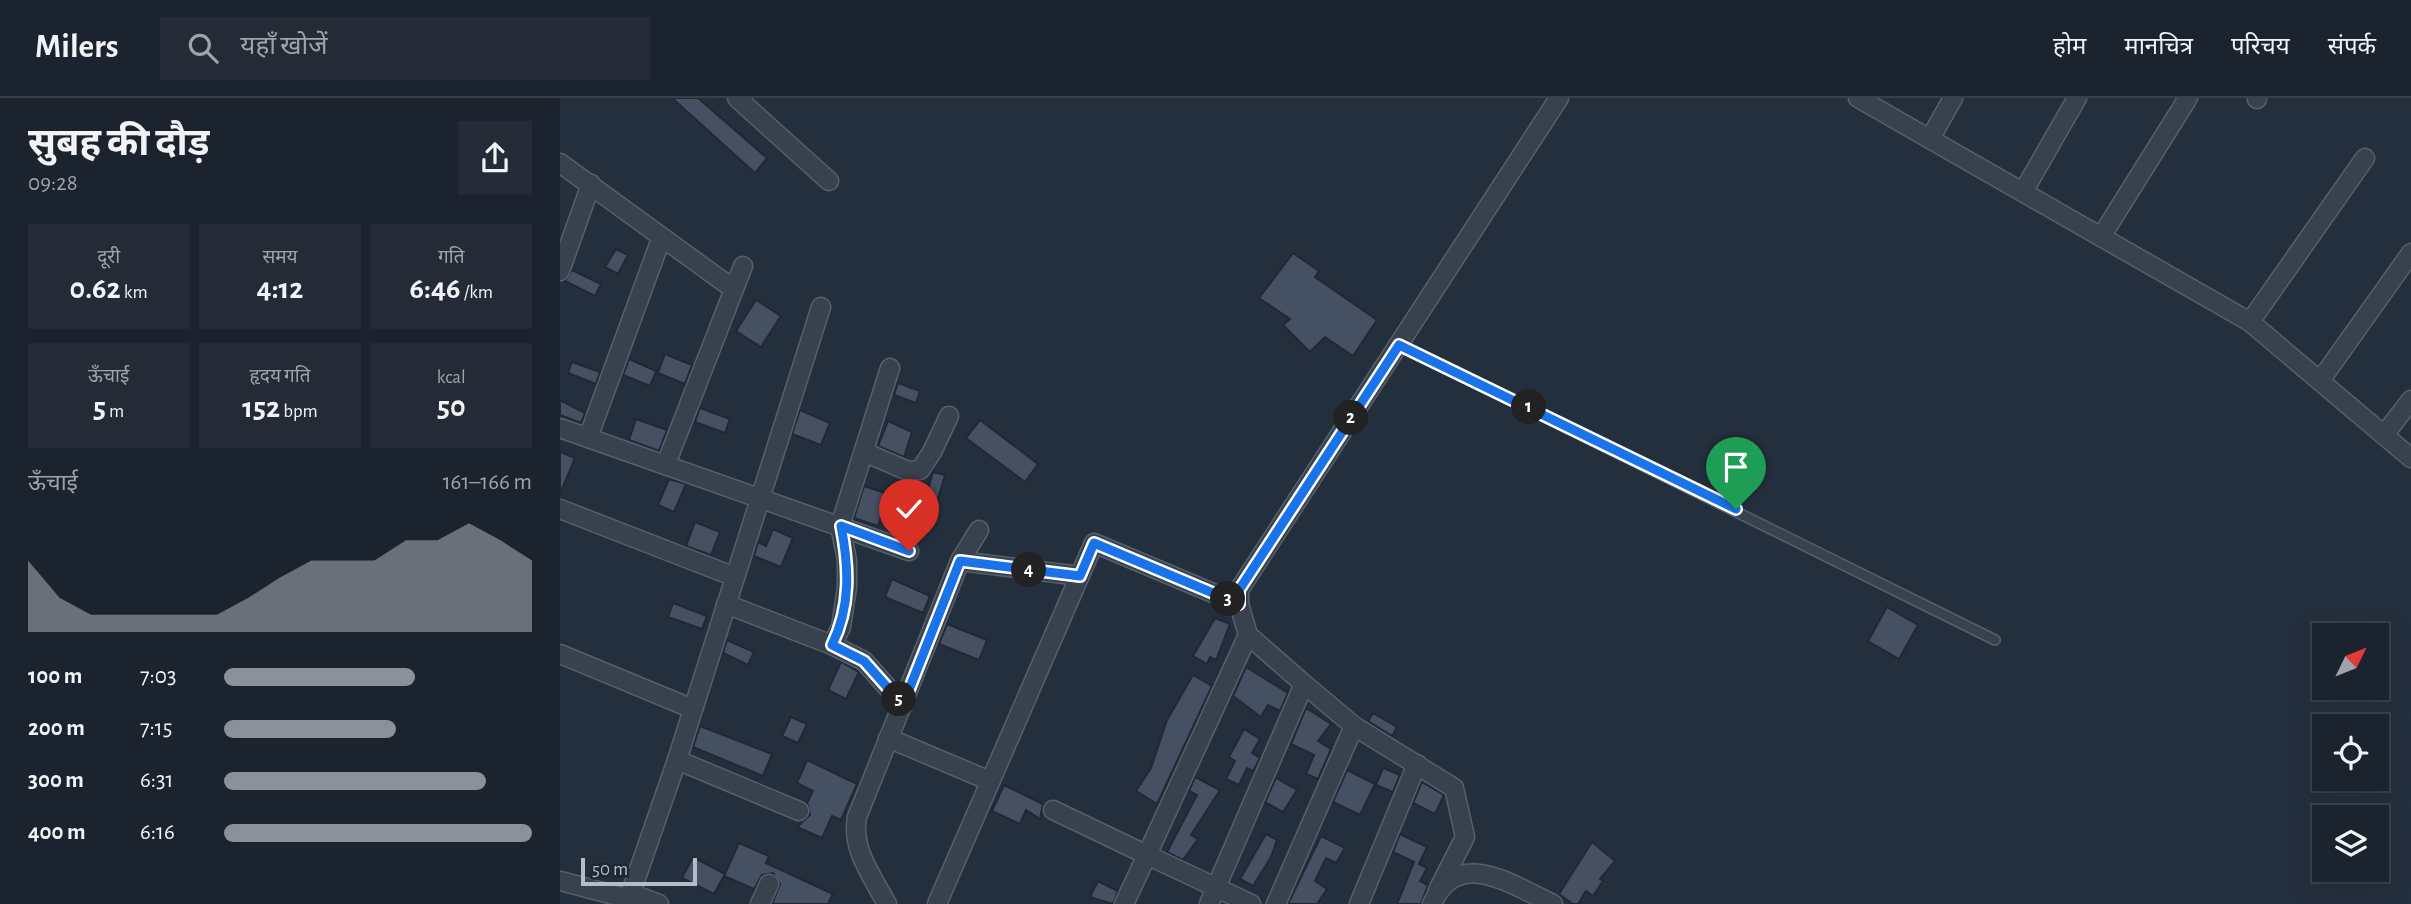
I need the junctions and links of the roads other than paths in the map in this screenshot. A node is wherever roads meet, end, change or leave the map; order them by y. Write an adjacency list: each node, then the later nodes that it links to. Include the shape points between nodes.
1 (737, 98): 10 (street)
2 (1858, 98): 7 (street)
3 (1953, 98): 7 (street)
4 (2077, 98): 12 (street)
5 (2188, 98): 13 (street)
6 (1552, 101): 21 (street)
7 (1930, 139): 12 (street)
8 (2365, 158): 20 (street)
9 (560, 163): 11 (street)
10 (829, 181)
11 (591, 184): 14 (street); 17 (street)
12 (2023, 192): 13 (street)
13 (2101, 237): 20 (street)
14 (661, 239): 18 (street); 28 (street)
15 (2411, 253): 23 (street)
16 (743, 266): 18 (street)
17 (560, 271)
18 (732, 288): 31 (street)
19 (821, 307): 32 (street)
20 (2250, 322): 23 (street)
21 (1399, 345): 41 (street, via 1239,590); 43 (lane)
22 (890, 368): 29 (street)
23 (2320, 382): 27 (street)
24 (2411, 400): 27 (street)
25 (948, 415): 29 (street, via 920,470 908,471)
26 (560, 428): 28 (street)
27 (2385, 435): 30 (street)
28 (588, 438): 31 (street)
29 (864, 452): 34 (street)
30 (2411, 458)
31 (666, 464): 32 (street)
32 (760, 497): 34 (street); 39 (street)
33 (560, 509): 39 (street)
34 (841, 526): 36 (street); 44 (street, via 847,587 841,627)
35 (979, 530): 37 (street)
36 (909, 551)
37 (960, 561): 38 (street); 47 (street)
38 (1080, 576): 41 (street, via 1094,543); 53 (street)
39 (735, 577): 40 (street)
40 (726, 604): 44 (street); 48 (street)
41 (1239, 604): 42 (street)
42 (1248, 635): 46 (street); 56 (street)
43 (1995, 640)
44 (832, 645): 47 (street, via 864,661)
45 (560, 654): 48 (street)
46 (1304, 684): 49 (street); 59 (street)
47 (903, 705): 50 (street)
48 (693, 709): 51 (street)
49 (1354, 726): 52 (street); 68 (street)
50 (888, 738): 53 (street); 64 (street, via 854,835)
51 (677, 760): 55 (street); 61 (street)
52 (1417, 765): 60 (street, via 1454,788 1465,837); 69 (street)
53 (990, 781): 65 (street)
54 (1053, 810): 56 (street)
55 (799, 811)
56 (1147, 855): 59 (street); 66 (street)
57 (560, 881): 61 (street)
58 (769, 884): 63 (street)
59 (1213, 896): 67 (street)
60 (1435, 897): 70 (street, via 1456,874 1472,871)
61 (629, 898): 62 (street)
62 (659, 904)
63 (760, 904)
64 (887, 904)
65 (936, 904)
66 (1124, 904)
67 (1251, 904)
68 (1276, 904)
69 (1359, 904)
70 (1553, 904)

